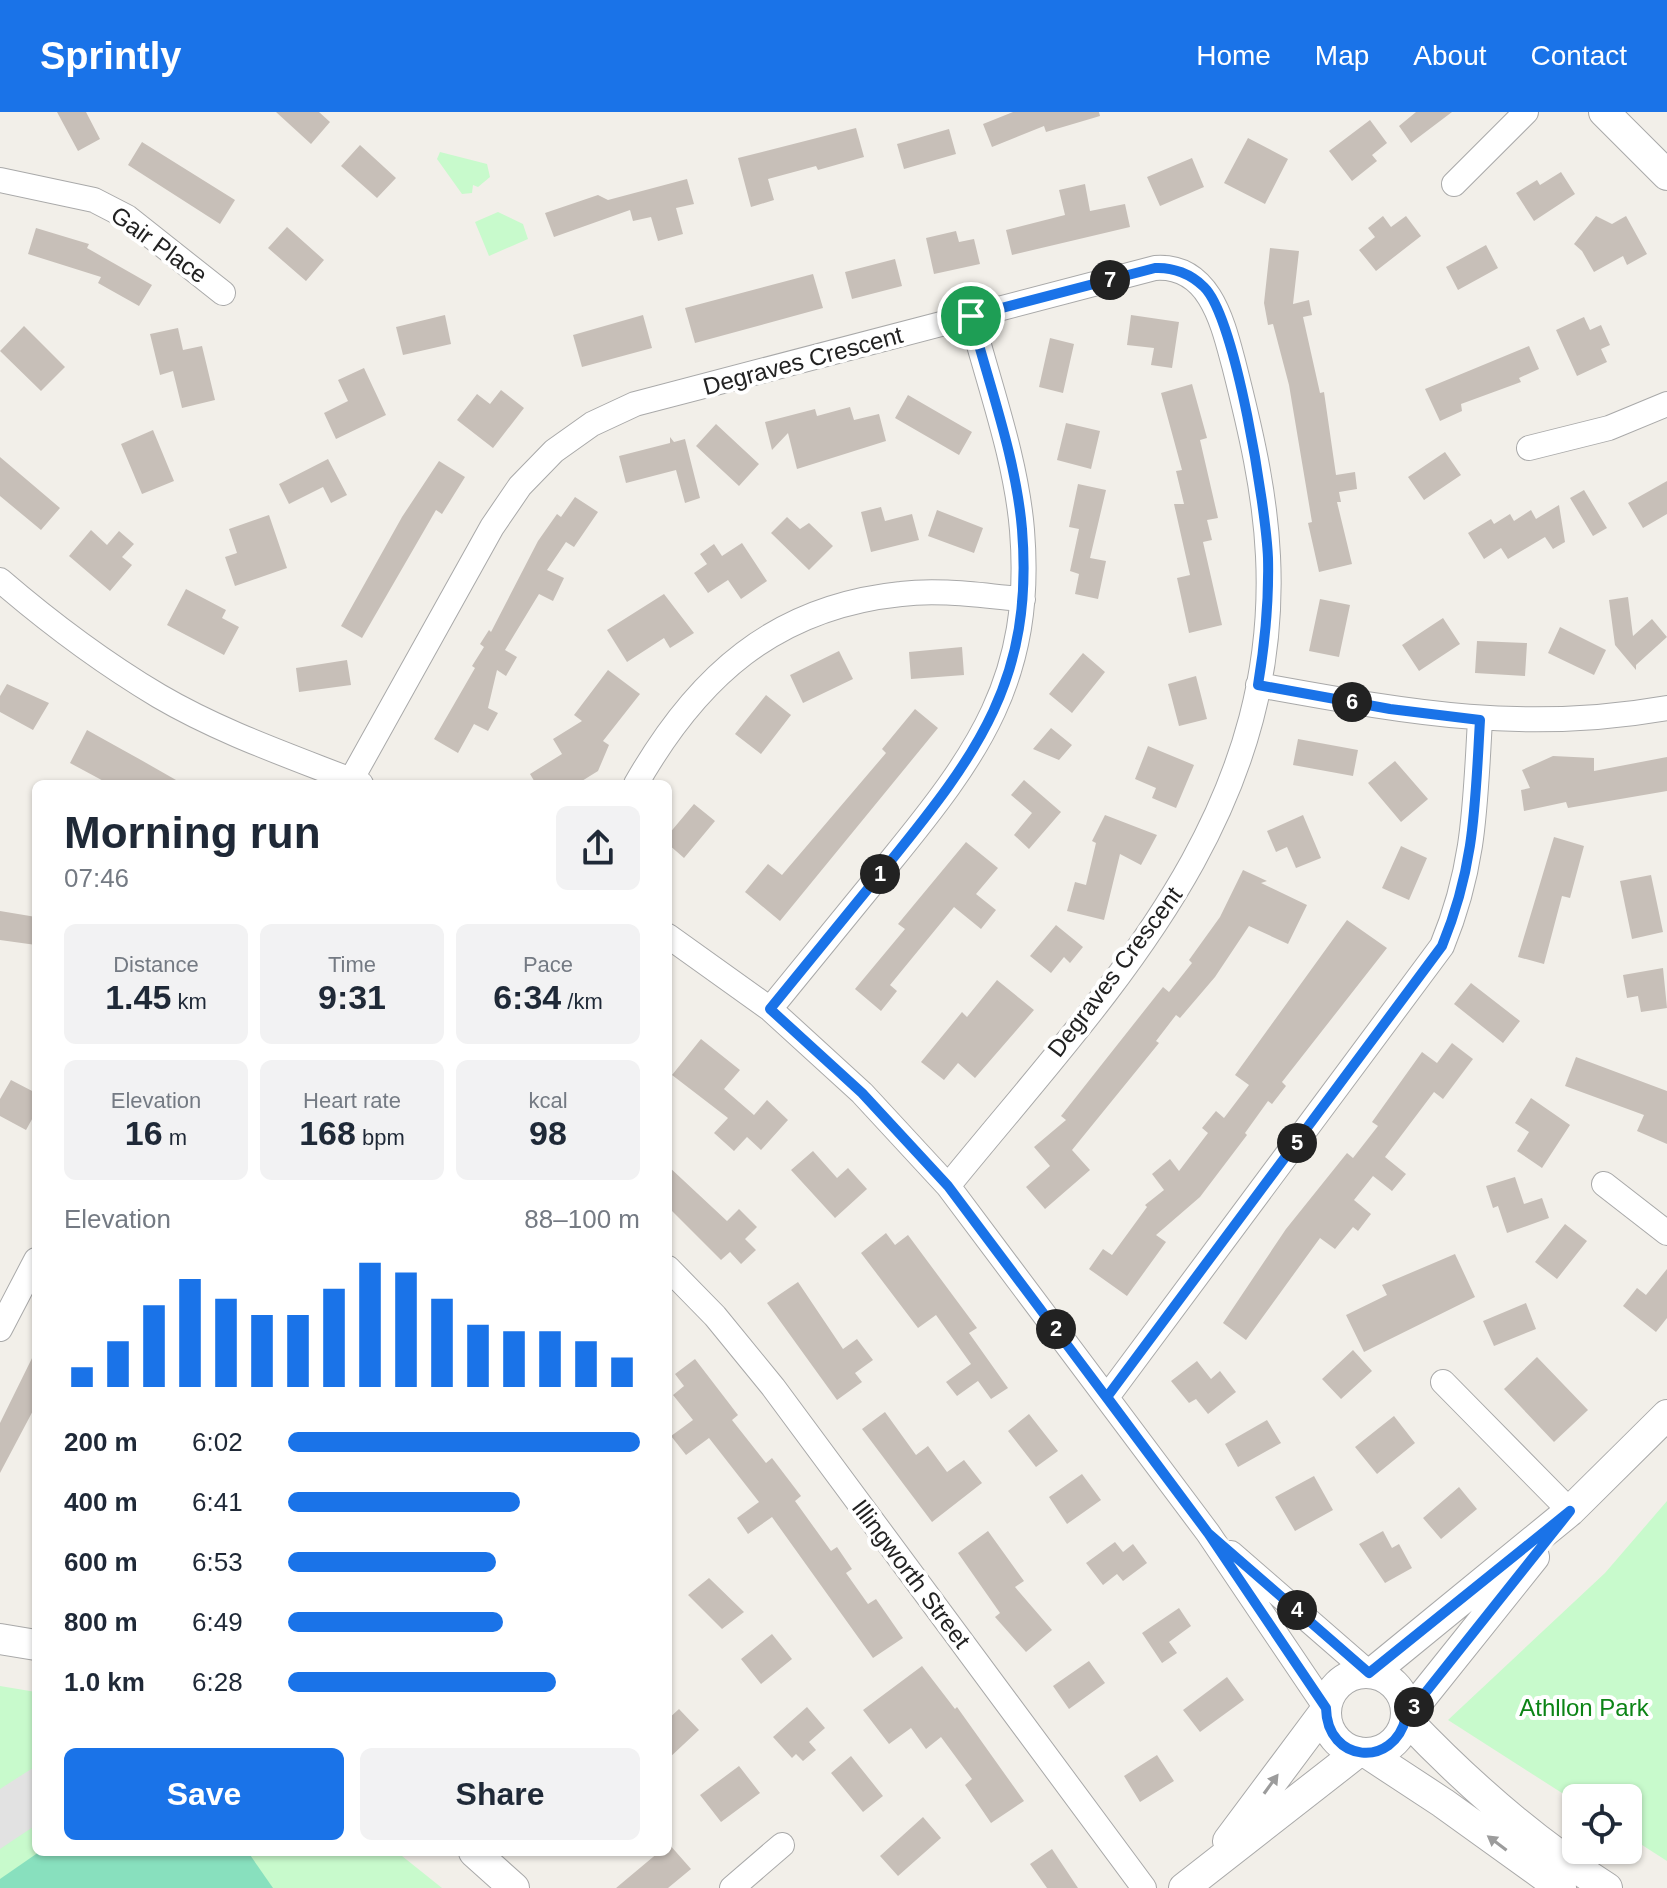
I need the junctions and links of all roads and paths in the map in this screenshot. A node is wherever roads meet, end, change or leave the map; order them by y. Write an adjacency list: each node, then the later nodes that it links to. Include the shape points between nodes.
1 (1526, 112): 5 (street)
2 (1604, 112): 3 (street)
3 (1667, 175)
4 (0, 180): 6 (street, Gair Place, via 105,205)
5 (1454, 184)
6 (223, 293)
7 (971, 316): 11 (street, via 1019,513); 12 (street, Degraves Crescent, via 1155,268 1181,271 1205,288 1221,314 1262,490 1268,589); 16 (street, Degraves Crescent, via 635,404 592,424 554,451 520,486 492,527)
8 (1667, 404): 9 (street, via 1609,428)
9 (1529, 448)
10 (0, 580): 15 (street, via 77,643 161,697)
11 (1023, 599): 17 (street, via 903,593 852,601 804,618 737,657 699,692 665,733); 19 (street, via 1006,681 973,755)
12 (1258, 685): 14 (street); 21 (street, Degraves Crescent, via 1230,785 1204,846 1171,903)
13 (1667, 708): 14 (street, via 1585,719)
14 (1480, 720): 27 (street, via 1466,881 1442,946)
15 (351, 780)
16 (357, 780)
17 (638, 780)
18 (672, 939): 19 (street)
19 (770, 1009): 21 (street, via 862,1093)
20 (1604, 1184): 22 (street)
21 (948, 1186): 27 (street)
22 (1667, 1233)
23 (32, 1268): 25 (street)
24 (672, 1272): 42 (street, Illingworth Street, via 773,1387)
25 (0, 1329)
26 (1443, 1382): 29 (street)
27 (1107, 1397): 30 (street)
28 (1667, 1415): 29 (street)
29 (1570, 1511): 33 (street); 35 (street)
30 (1208, 1533): 33 (street); 34 (street)
31 (0, 1639): 32 (street)
32 (32, 1644)
33 (1371, 1673): 34 (street, via 1340,1682); 35 (street, via 1398,1688)
34 (1326, 1710): 36 (street, via 1339,1744); 39 (street, one-way to 34)
35 (1406, 1718): 36 (street, via 1395,1741); 45 (street, via 1477,1792)
36 (1362, 1753): 39 (street); 44 (street, one-way to 36, via 1443,1803)
37 (782, 1845): 41 (street)
38 (478, 1856): 40 (street)
39 (1208, 1869): 43 (street)
40 (514, 1888)
41 (732, 1888)
42 (1144, 1888)
43 (1184, 1888)
44 (1561, 1888)
45 (1607, 1888)

